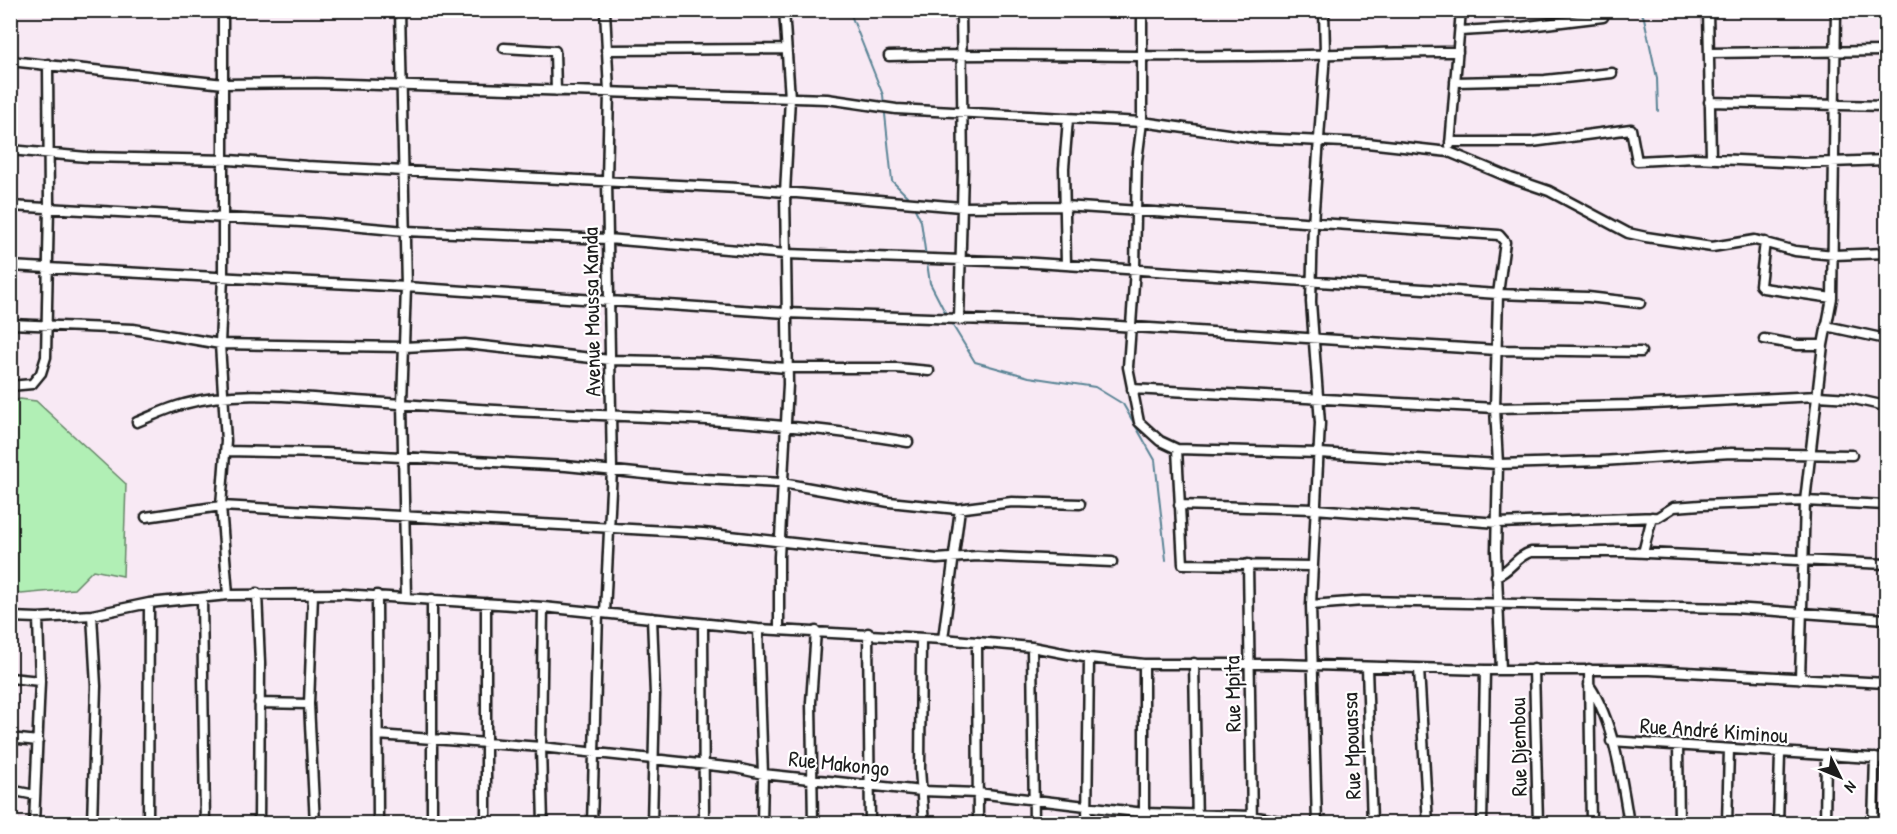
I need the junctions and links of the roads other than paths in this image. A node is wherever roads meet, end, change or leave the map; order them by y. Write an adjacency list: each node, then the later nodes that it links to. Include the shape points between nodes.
1 (223, 10): 28 (street)
2 (400, 10): 29 (street)
3 (605, 10): 15 (street, Avenue Moussa Kanda)
4 (784, 10): 14 (street)
5 (961, 10): 21 (street)
6 (1142, 10): 23 (street)
7 (1324, 10): 19 (street)
8 (1461, 10): 12 (street)
9 (1708, 10): 20 (street)
10 (1836, 10): 16 (street)
11 (1603, 17): 12 (street)
12 (1460, 31): 18 (street)
13 (504, 48): 30 (street, via 555,51)
14 (786, 49): 15 (street); 32 (street)
15 (606, 50): 31 (street, Avenue Moussa Kanda)
16 (1835, 50): 17 (street); 20 (street); 35 (street)
17 (1887, 51)
18 (1458, 52): 19 (street); 27 (street)
19 (1326, 53): 23 (street); 39 (street)
20 (1709, 53): 33 (street)
21 (960, 54): 22 (street); 23 (street); 36 (street)
22 (889, 56)
23 (1142, 56): 38 (street)
24 (10, 61): 25 (street)
25 (48, 64): 28 (street); 43 (street)
26 (1612, 73): 27 (street, via 1545,80)
27 (1455, 82): 40 (street)
28 (224, 84): 29 (street); 45 (street)
29 (402, 86): 30 (street); 48 (street)
30 (556, 91): 31 (street)
31 (609, 92): 32 (street); 49 (street, Avenue Moussa Kanda)
32 (790, 98): 36 (street, via 896,109); 50 (street)
33 (1709, 102): 35 (street); 44 (street)
34 (1887, 106): 35 (street)
35 (1834, 107): 46 (street)
36 (963, 111): 37 (street); 54 (street)
37 (1068, 119): 38 (street); 53 (street)
38 (1142, 122): 39 (street, via 1256,138); 55 (street)
39 (1321, 141): 42 (street); 57 (street)
40 (1450, 142): 42 (street); 44 (street, via 1532,142 1632,129 1637,161)
41 (10, 150): 43 (street)
42 (1449, 152): 60 (street, via 1549,191 1628,233 1712,247)
43 (48, 153): 45 (street); 52 (street)
44 (1711, 158): 46 (street, via 1803,163)
45 (222, 160): 48 (street); 56 (street)
46 (1833, 160): 47 (street); 63 (street)
47 (1887, 160)
48 (404, 171): 49 (street); 58 (street)
49 (607, 181): 50 (street); 59 (street, Avenue Moussa Kanda)
50 (785, 193): 54 (street); 62 (street)
51 (10, 206): 52 (street)
52 (49, 206): 56 (street); 67 (street)
53 (1064, 206): 54 (street); 55 (street); 65 (street)
54 (961, 207): 64 (street)
55 (1136, 212): 57 (street); 68 (street)
56 (223, 219): 58 (street); 69 (street)
57 (1313, 224): 70 (street); 72 (street, via 1499,235 1505,242)
58 (405, 231): 59 (street); 71 (street)
59 (608, 239): 62 (street); 74 (street, Avenue Moussa Kanda)
60 (1765, 242): 63 (street, via 1796,251); 73 (street, via 1760,272 1763,288)
61 (1887, 253): 63 (street)
62 (786, 254): 64 (street); 76 (street)
63 (1834, 255): 73 (street)
64 (960, 261): 65 (street); 77 (street)
65 (1066, 264): 68 (street)
66 (10, 266): 67 (street)
67 (47, 268): 69 (street); 79 (street)
68 (1135, 269): 70 (street); 81 (street)
69 (223, 277): 71 (street); 85 (street)
70 (1312, 280): 72 (street); 82 (street)
71 (406, 287): 74 (street); 87 (street)
72 (1498, 294): 75 (street); 88 (street)
73 (1832, 298): 80 (street)
74 (609, 303): 76 (street); 90 (street, Avenue Moussa Kanda)
75 (1640, 303)
76 (786, 313): 77 (street); 91 (street)
77 (959, 320): 81 (street)
78 (10, 324): 79 (street)
79 (46, 326): 85 (street, via 133,329); 93 (street, via 46,357 41,373 32,384)
80 (1826, 326): 84 (street); 86 (street)
81 (1130, 328): 82 (street); 94 (street, via 1128,367)
82 (1315, 338): 88 (street); 97 (street)
83 (1764, 339): 86 (street)
84 (1887, 339)
85 (220, 344): 87 (street); 95 (street)
86 (1823, 345): 96 (street)
87 (404, 347): 90 (street, via 465,344); 98 (street)
88 (1496, 350): 89 (street); 100 (street)
89 (1641, 352)
90 (610, 360): 91 (street); 101 (street, Avenue Moussa Kanda)
91 (787, 368): 92 (street); 103 (street)
92 (929, 371)
93 (10, 386)
94 (1132, 389): 97 (street); 105 (street, via 1139,422)
95 (225, 396): 98 (street); 102 (street, via 184,404); 106 (street)
96 (1818, 396): 99 (street); 100 (street); 108 (street)
97 (1319, 397): 100 (street); 107 (street)
98 (402, 403): 101 (street); 110 (street)
99 (1881, 405)
100 (1495, 408): 111 (street)
101 (610, 413): 103 (street); 112 (street, Avenue Moussa Kanda)
102 (137, 422)
103 (785, 424): 104 (street); 113 (street)
104 (908, 442)
105 (1176, 449): 107 (street); 116 (street)
106 (226, 451): 110 (street); 118 (street)
107 (1319, 453): 111 (street); 119 (street)
108 (1812, 453): 109 (street); 111 (street); 114 (street)
109 (1852, 455)
110 (402, 459): 112 (street); 121 (street)
111 (1498, 464): 124 (street)
112 (612, 469): 113 (street, via 684,478); 125 (street, Avenue Moussa Kanda)
113 (782, 483): 120 (street, via 889,502); 126 (street)
114 (1806, 501): 117 (street); 123 (street, via 1674,507); 129 (street)
115 (1080, 504): 120 (street, via 1012,502)
116 (1179, 505): 119 (street); 131 (street, via 1183,564)
117 (1887, 505)
118 (221, 506): 121 (street); 122 (street); 137 (street)
119 (1315, 508): 124 (street); 133 (street)
120 (960, 509): 128 (street)
121 (406, 516): 125 (street); 139 (street)
122 (146, 517)
123 (1652, 517): 124 (street); 127 (street)
124 (1498, 523): 134 (street)
125 (607, 527): 126 (street); 148 (street, Avenue Moussa Kanda)
126 (780, 541): 128 (street, via 937,559); 156 (street)
127 (1643, 553): 129 (street); 134 (street, via 1531,552 1523,554 1506,573)
128 (952, 557): 130 (street); 160 (street)
129 (1802, 559): 132 (street); 147 (street)
130 (1112, 562)
131 (1248, 564): 133 (street); 165 (street, Rue Mpita)
132 (1887, 564)
133 (1311, 566): 145 (street)
134 (1496, 576): 144 (street)
135 (256, 593): 136 (street); 137 (street); 179 (street)
136 (312, 594): 138 (street); 180 (street)
137 (228, 595): 140 (street)
138 (377, 595): 139 (street); 181 (street)
139 (406, 597): 141 (street)
140 (202, 598): 142 (street); 212 (street)
141 (432, 599): 143 (street); 183 (street)
142 (149, 603): 149 (street); 211 (street)
143 (486, 603): 146 (street); 186 (street)
144 (1497, 604): 145 (street, via 1363,601); 147 (street); 173 (street)
145 (1311, 605): 167 (street)
146 (543, 607): 148 (street); 188 (street)
147 (1801, 612): 153 (street); 175 (street)
148 (602, 613): 152 (street); 190 (street, Avenue Moussa Kanda)
149 (92, 615): 151 (street); 210 (street, via 96,686)
150 (10, 616): 151 (street)
151 (38, 618): 176 (street)
152 (652, 618): 154 (street); 195 (street)
153 (1887, 619)
154 (703, 624): 155 (street); 196 (street)
155 (758, 629): 156 (street); 197 (street)
156 (778, 629): 157 (street)
157 (816, 631): 158 (street); 198 (street, via 811,702)
158 (868, 633): 159 (street); 199 (street)
159 (921, 638): 160 (street); 201 (street)
160 (943, 639): 161 (street)
161 (977, 642): 162 (street); 202 (street)
162 (1032, 647): 163 (street); 204 (street)
163 (1089, 658): 166 (street); 205 (street)
164 (1194, 663): 165 (street); 166 (street); 207 (street)
165 (1250, 663): 167 (street); 208 (street, Rue Mpita)
166 (1144, 664): 206 (street)
167 (1313, 666): 168 (street); 231 (street)
168 (1367, 667): 169 (street); 232 (street, Rue Mpouassa)
169 (1419, 669): 172 (street); 233 (street)
170 (1534, 669): 171 (street); 173 (street); 235 (street, Rue Djembou)
171 (1589, 669): 175 (street); 178 (street)
172 (1485, 670): 173 (street); 234 (street)
173 (1501, 670)
174 (10, 678): 176 (street)
175 (1800, 679): 177 (street)
176 (40, 681): 184 (street)
177 (1887, 682)
178 (1589, 685): 185 (street, via 1601,702); 236 (street)
179 (260, 703): 180 (street); 213 (street)
180 (309, 704): 214 (street)
181 (378, 735): 183 (street, Rue Makongo); 215 (street)
182 (10, 738): 184 (street)
183 (430, 738): 186 (street, Rue Makongo); 216 (street)
184 (38, 741): 203 (street)
185 (1611, 741): 187 (street, Rue André Kiminou); 237 (street)
186 (486, 743): 188 (street, Rue Makongo); 217 (street)
187 (1678, 744): 189 (street, Rue André Kiminou); 238 (street)
188 (541, 747): 190 (street, Rue Makongo); 218 (street)
189 (1729, 749): 191 (street, Rue André Kiminou); 239 (street)
190 (595, 752): 195 (street, Rue Makongo); 219 (street, Avenue Moussa Kanda)
191 (1780, 754): 192 (street, Rue André Kiminou); 240 (street)
192 (1826, 755): 193 (street, Rue André Kiminou); 241 (street)
193 (1875, 758): 194 (street, Rue André Kiminou); 242 (street)
194 (1887, 759)
195 (653, 760): 196 (street, Rue Makongo); 220 (street)
196 (702, 764): 197 (street, Rue Makongo); 221 (street)
197 (763, 774): 198 (street, Rue Makongo); 222 (street)
198 (813, 778): 199 (street, Rue Makongo); 223 (street)
199 (868, 784): 201 (street, Rue Makongo); 224 (street)
200 (10, 790): 203 (street)
201 (922, 791): 202 (street, Rue Makongo); 225 (street)
202 (978, 793): 204 (street, Rue Makongo); 226 (street)
203 (35, 795): 209 (street)
204 (1033, 801): 205 (street, Rue Makongo); 227 (street)
205 (1086, 805): 206 (street, Rue Makongo); 228 (street)
206 (1144, 813): 207 (street, Rue Makongo); 229 (street)
207 (1197, 819): 208 (street, Rue Makongo)
208 (1252, 820): 230 (street, Rue Makongo)
209 (34, 824)
210 (92, 824)
211 (148, 824)
212 (205, 824)
213 (259, 824)
214 (315, 824)
215 (378, 824)
216 (432, 824)
217 (486, 824)
218 (543, 824)
219 (592, 824)
220 (652, 824)
221 (704, 824)
222 (762, 824)
223 (813, 824)
224 (870, 824)
225 (924, 824)
226 (978, 824)
227 (1034, 824)
228 (1087, 824)
229 (1144, 824)
230 (1297, 824)
231 (1317, 824)
232 (1372, 824)
233 (1428, 824)
234 (1482, 824)
235 (1538, 824)
236 (1591, 824)
237 (1629, 824)
238 (1679, 824)
239 (1727, 824)
240 (1778, 824)
241 (1825, 824)
242 (1873, 824)

